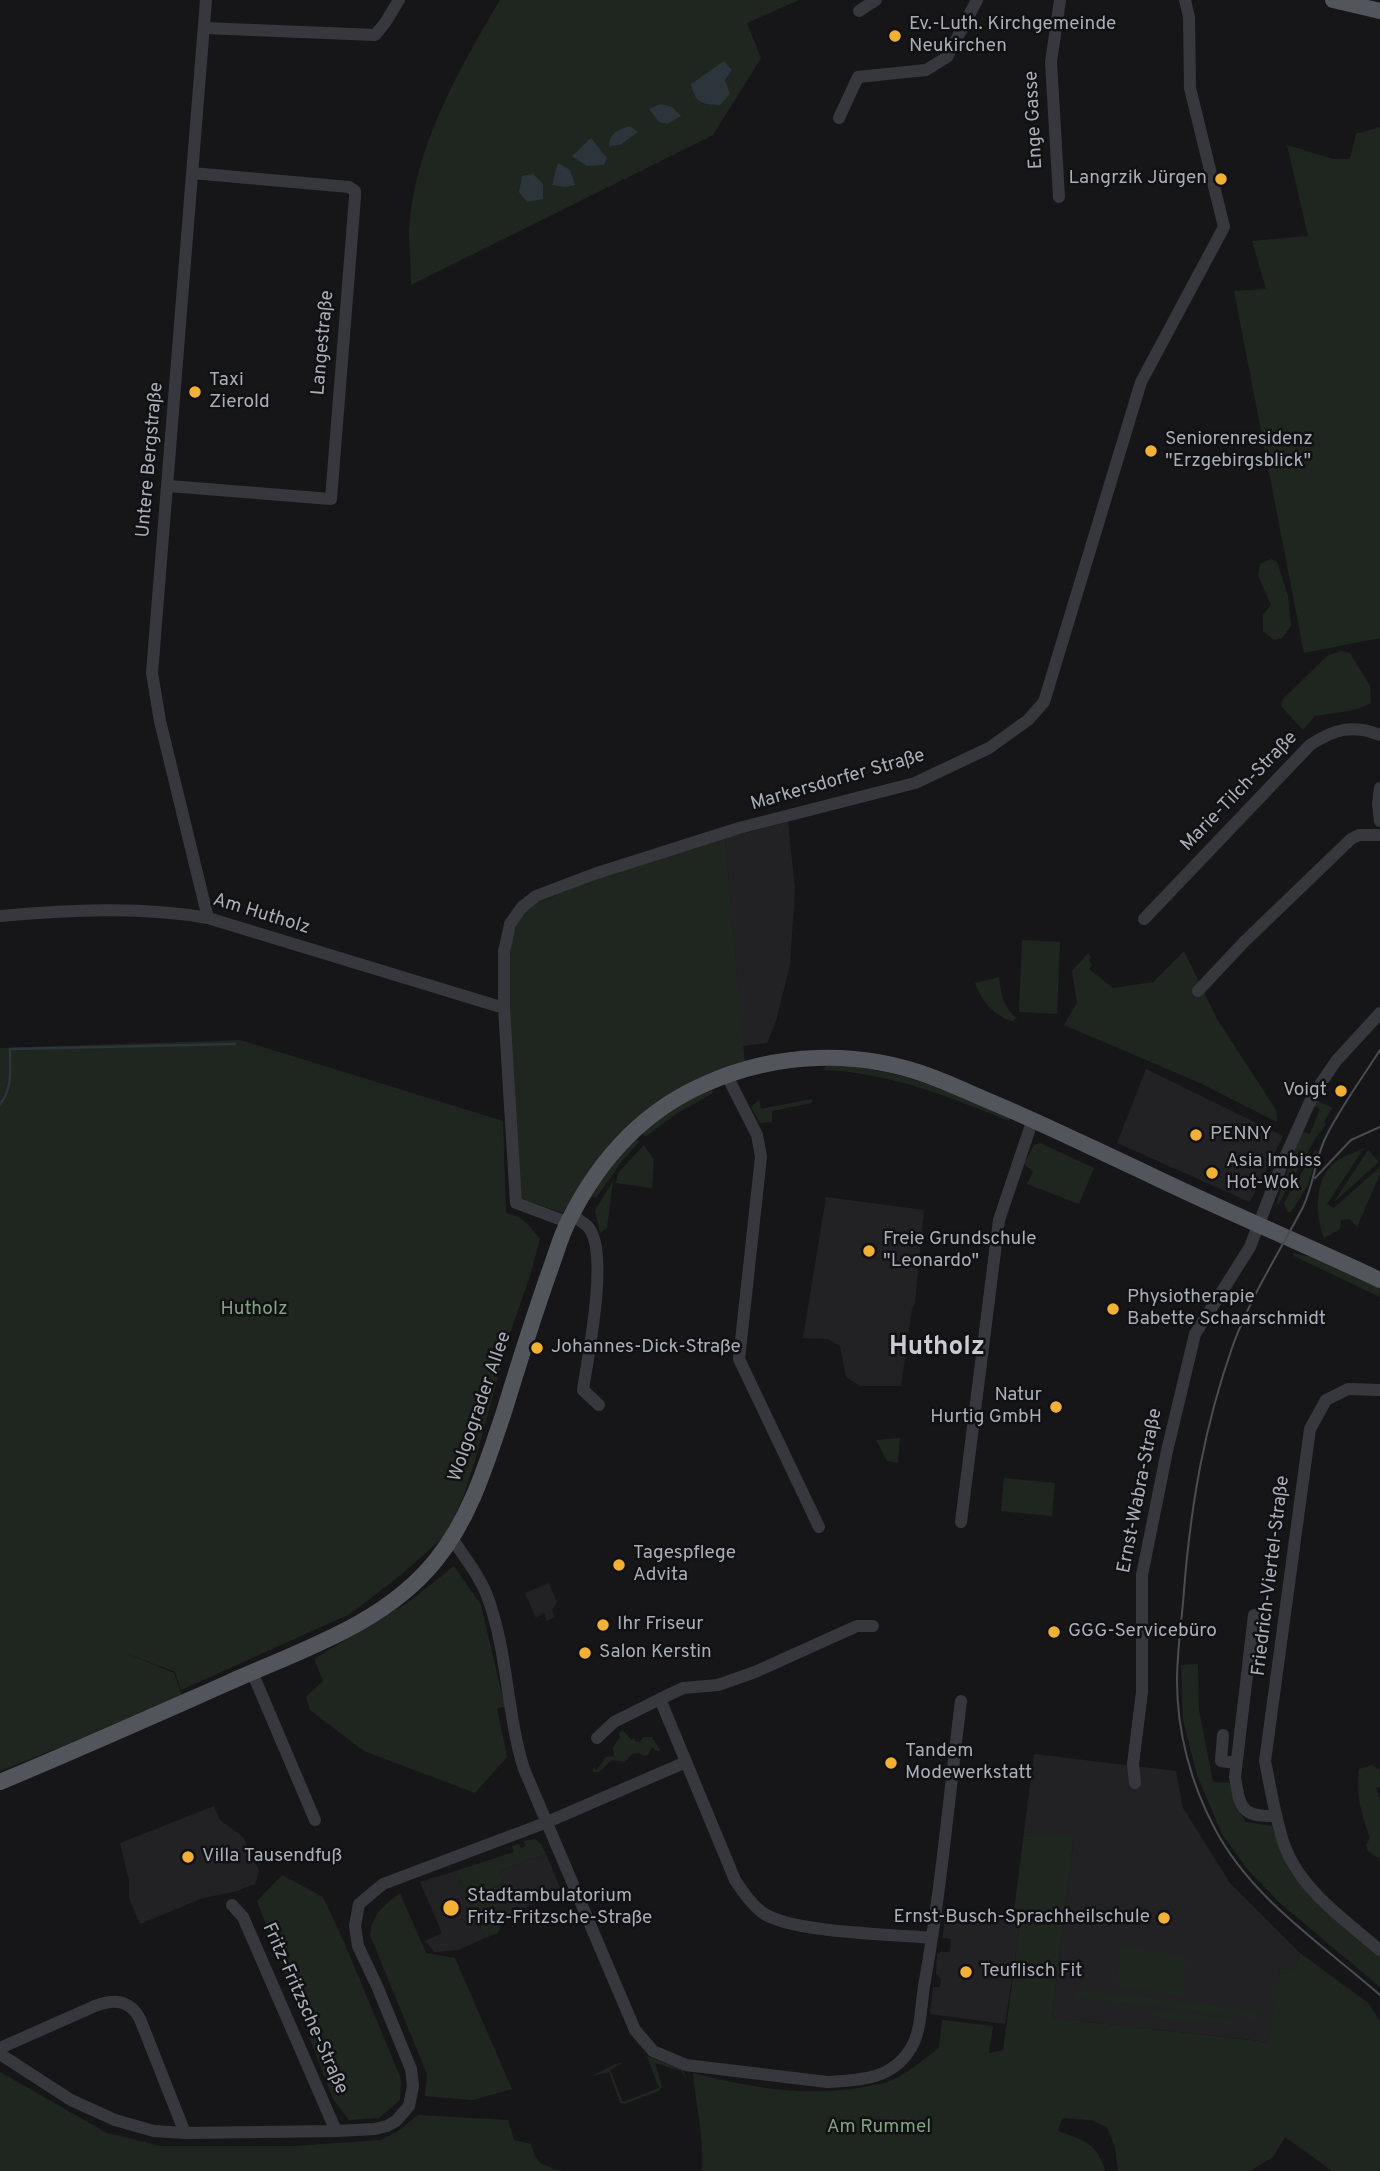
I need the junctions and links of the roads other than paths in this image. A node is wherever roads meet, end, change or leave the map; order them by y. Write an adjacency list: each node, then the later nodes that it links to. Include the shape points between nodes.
1 (206, 0): 10 (street, Untere Bergstraße)
2 (399, 0): 10 (street, via 375,35)
3 (876, 0): 9 (street)
4 (977, 0): 11 (street, via 947,57 926,70 858,77)
5 (1060, 0): 13 (street, Enge Gasse, via 1051,62)
6 (1185, 0): 23 (street, Markersdorfer Straße, via 1190,88 1224,227 1141,382 1044,702 1028,720 989,748 915,783 739,828 536,896 510,924)
7 (1333, 0): 8 (main road)
8 (1377, 7)
9 (859, 11)
10 (204, 28): 12 (street, Untere Bergstraße)
11 (839, 118)
12 (192, 173): 14 (street, Untere Bergstraße); 14 (street, Langestraße, via 349,187 355,197 331,499)
13 (1059, 197)
14 (169, 486): 20 (street, Untere Bergstraße, via 152,673)
15 (1380, 735): 21 (street, Marie-Tilch-Straße, via 1353,727 1340,729 1310,746)
16 (1380, 788): 17 (street)
17 (1380, 821)
18 (1380, 835): 22 (street, via 1351,839)
19 (0, 916): 20 (street, Am Hutholz, via 112,911 178,912)
20 (208, 918): 23 (street, Am Hutholz)
21 (1144, 919)
22 (1198, 991)
23 (503, 1008): 27 (street, Markersdorfer Straße, via 516,1203)
24 (1380, 1013): 28 (street, via 1336,1061 1313,1095)
25 (726, 1074): 26 (main road, Wolgograder Allee, via 793,1059 879,1063 928,1075); 27 (main road, Wolgograder Allee, via 679,1095 639,1124 600,1167); 33 (street, via 757,1135 761,1157 739,1359)
26 (1034, 1119): 28 (main road, Wolgograder Allee); 32 (street, via 999,1220)
27 (569, 1218): 31 (street, via 589,1228 597,1250 583,1390); 34 (main road, Wolgograder Allee, via 482,1480)
28 (1259, 1225): 29 (main road, Wolgograder Allee); 45 (street, Ernst-Wabra-Straße, via 1195,1334 1167,1451 1142,1575 1142,1692)
29 (1380, 1280)
30 (1380, 1390): 46 (street, Friedrich-Viertel-Straße, via 1348,1389 1326,1400 1310,1429 1265,1761)
31 (599, 1405)
32 (961, 1522)
33 (819, 1527)
34 (452, 1538): 37 (main road, Wolgograder Allee, via 434,1563 377,1611 306,1651); 48 (street, via 486,1593 517,1747)
35 (1254, 1615): 43 (street, Friedrich-Viertel-Straße)
36 (873, 1626): 38 (street, via 857,1626 718,1685 683,1688)
37 (252, 1672): 44 (main road, Wolgograder Allee); 47 (street)
38 (660, 1699): 41 (street, via 614,1722); 42 (street)
39 (961, 1701): 50 (street)
40 (1223, 1735): 43 (street, via 1221,1761)
41 (597, 1738)
42 (686, 1762): 48 (street); 50 (street, via 735,1880 764,1914 793,1925)
43 (1236, 1763): 46 (street, Friedrich-Viertel-Straße, via 1239,1802 1257,1817)
44 (0, 1782)
45 (1135, 1783)
46 (1276, 1816): 51 (street, Friedrich-Viertel-Straße, via 1297,1870 1317,1895)
47 (314, 1820)
48 (545, 1823): 50 (street, via 635,2030 653,2051 686,2065 827,2082 869,2080 889,2071 912,2047); 54 (street, via 383,1884 359,1904 358,1946 411,2069 413,2086 409,2106 396,2121 375,2129)
49 (232, 1905): 54 (street, Fritz-Fritzsche-Straße, via 243,1917)
50 (932, 1938)
51 (1380, 1950)
52 (0, 2048): 55 (street, via 94,2006 123,2002 140,2019)
53 (0, 2054): 55 (street, via 90,2110 132,2126)
54 (336, 2132): 55 (street)
55 (185, 2133)

